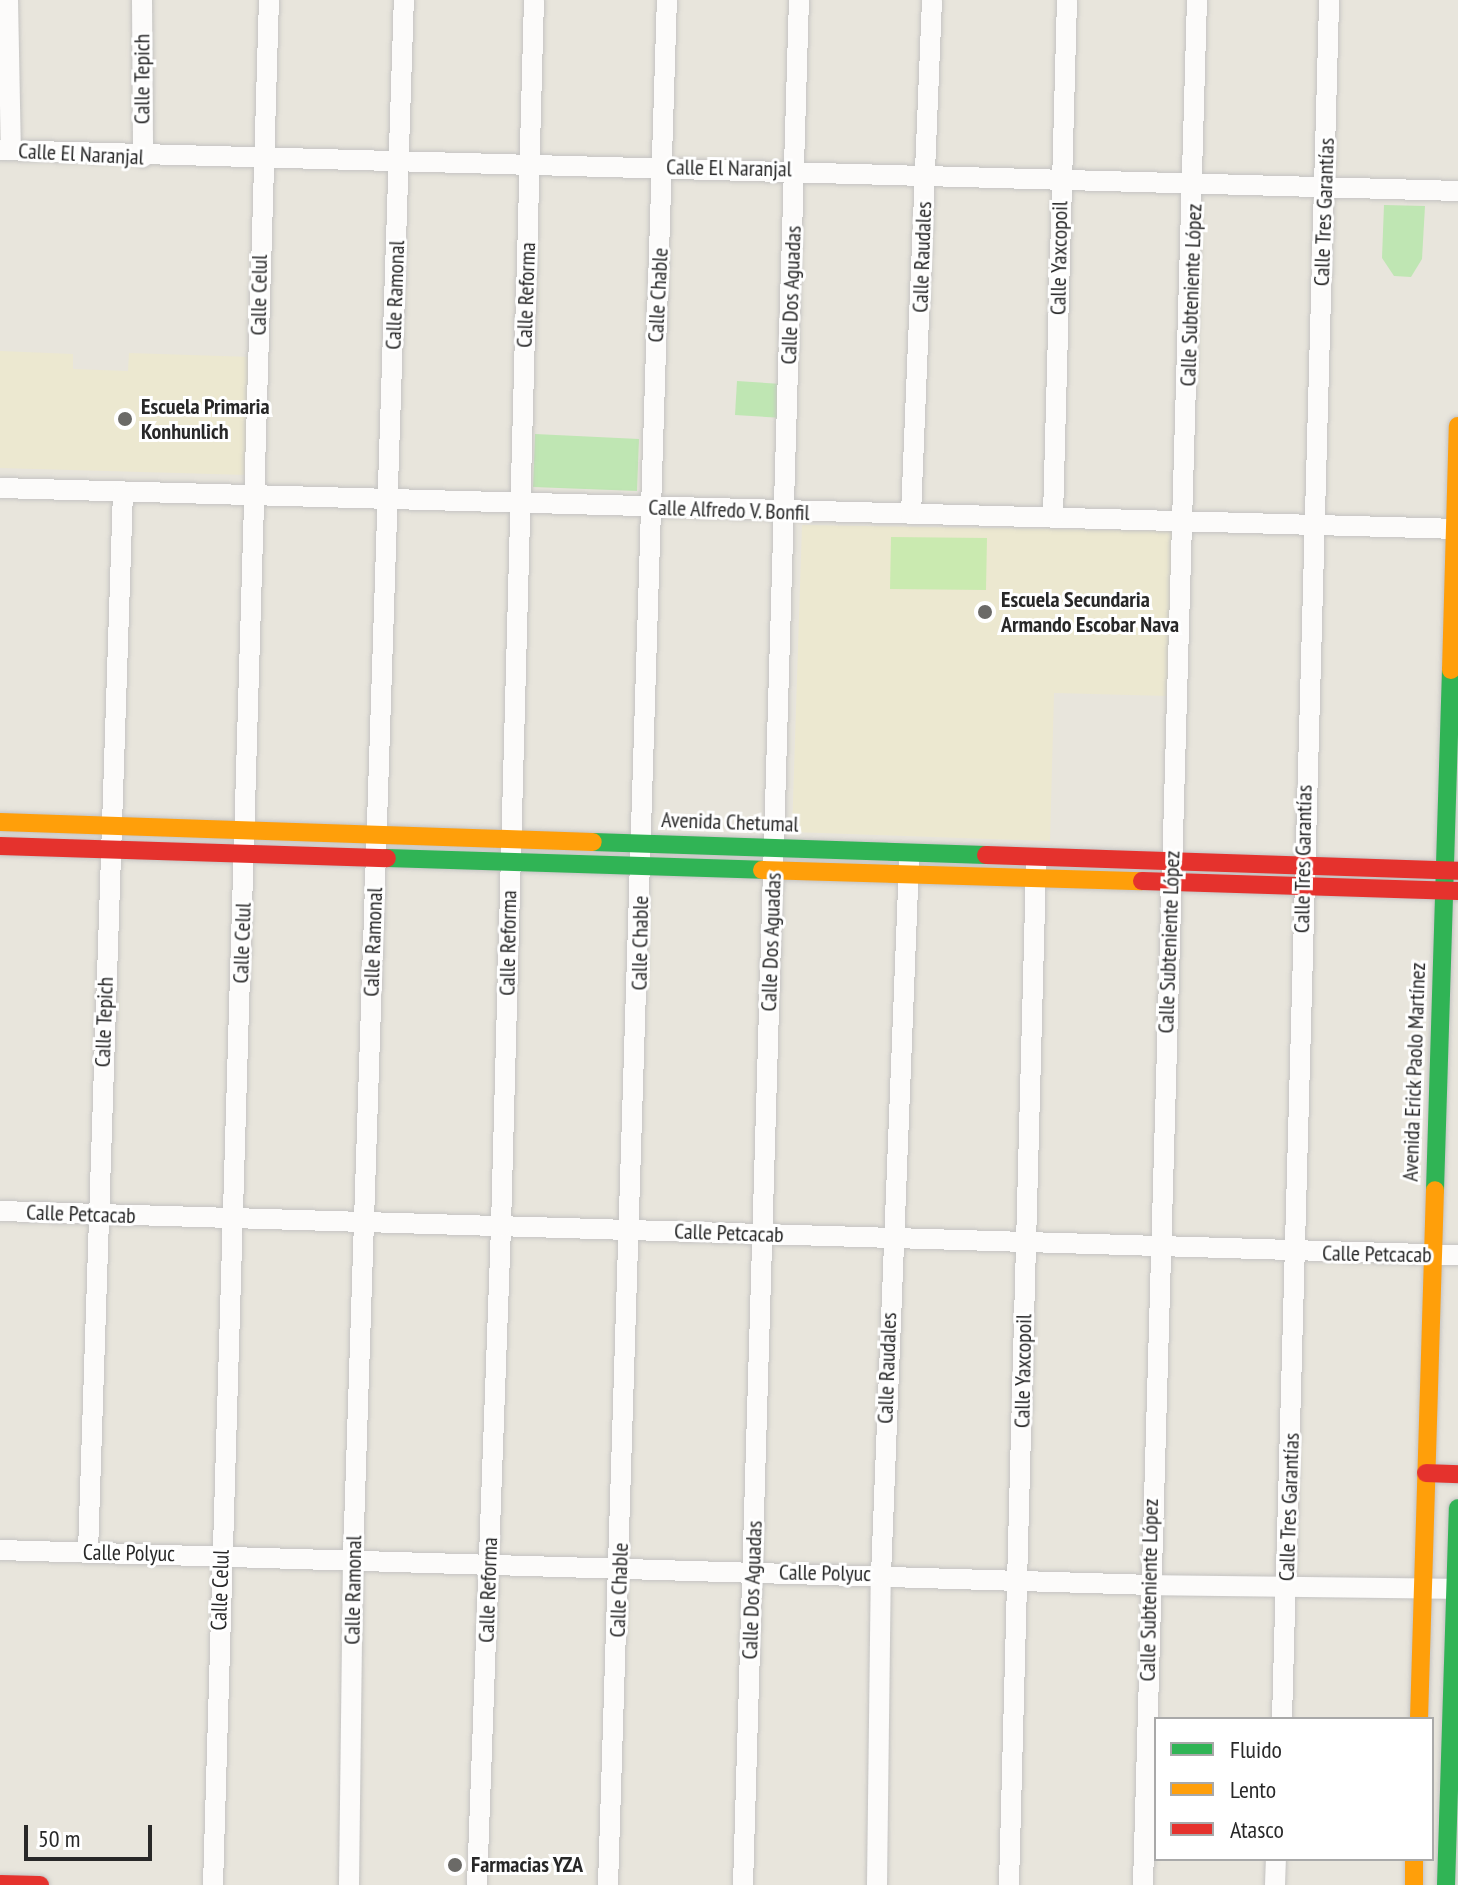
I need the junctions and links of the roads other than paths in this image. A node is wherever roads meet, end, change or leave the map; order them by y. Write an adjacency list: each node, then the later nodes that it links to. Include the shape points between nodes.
1 (8, 0): 12 (street)
2 (142, 0): 13 (street, Calle Tepich)
3 (269, 0): 14 (street, Calle Celul)
4 (404, 0): 15 (street, Calle Ramonal)
5 (534, 0): 17 (street, Calle Reforma)
6 (667, 0): 16 (street, Calle Chable)
7 (799, 0): 18 (street, Calle Dos Aguadas)
8 (932, 0): 19 (street, Calle Raudales)
9 (1067, 0): 20 (street, Calle Yaxcopoil)
10 (1197, 0): 21 (street, Calle Subteniente López)
11 (1329, 0): 22 (street, Calle Tres Garantías)
12 (5, 150): 13 (street, Calle El Naranjal)
13 (143, 157): 14 (street, Calle El Naranjal)
14 (262, 159): 15 (street, Calle El Naranjal); 27 (street, Calle Celul)
15 (400, 164): 17 (street, Calle El Naranjal); 28 (street, Calle Ramonal)
16 (664, 166): 17 (street, Calle El Naranjal); 18 (street, Calle El Naranjal); 30 (street, Calle Chable)
17 (530, 168): 29 (street, Calle Reforma)
18 (795, 169): 19 (street, Calle El Naranjal); 31 (street, Calle Dos Aguadas)
19 (925, 179): 20 (street, Calle El Naranjal); 32 (street, Calle Raudales)
20 (1060, 183): 21 (street, Calle El Naranjal); 33 (street, Calle Yaxcopoil)
21 (1195, 184): 22 (street, Calle El Naranjal); 34 (street, Calle Subteniente López)
22 (1324, 189): 23 (street, Calle El Naranjal); 35 (street, Calle Tres Garantías)
23 (1458, 191)
24 (1458, 426): 36 (main road, Avenida Erick Paolo Martínez)
25 (0, 488): 26 (street, Calle Alfredo V. Bonfil)
26 (123, 493): 27 (street, Calle Alfredo V. Bonfil); 38 (street, Calle Tepich)
27 (254, 495): 28 (street, Calle Alfredo V. Bonfil); 39 (street, Calle Celul)
28 (386, 502): 29 (street, Calle Alfredo V. Bonfil); 40 (street, Calle Ramonal)
29 (519, 506): 30 (street, Calle Alfredo V. Bonfil); 41 (street, Calle Reforma)
30 (649, 508): 31 (street, Calle Alfredo V. Bonfil); 42 (street, Calle Chable)
31 (785, 512): 32 (street, Calle Alfredo V. Bonfil); 44 (street, Calle Dos Aguadas)
32 (911, 514): 33 (street, Calle Alfredo V. Bonfil)
33 (1053, 517): 34 (street, Calle Alfredo V. Bonfil)
34 (1181, 521): 35 (street, Calle Alfredo V. Bonfil); 50 (street, Calle Subteniente López)
35 (1314, 525): 36 (street, Calle Alfredo V. Bonfil); 52 (street, Calle Tres Garantías)
36 (1456, 529): 55 (main road, Avenida Erick Paolo Martínez)
37 (0, 822): 38 (main road, Avenida Chetumal)
38 (111, 826): 39 (main road, Avenida Chetumal); 45 (street, Calle Tepich)
39 (247, 830): 40 (main road, Avenida Chetumal); 47 (street, Calle Celul)
40 (376, 835): 41 (main road, Avenida Chetumal); 49 (street, Calle Ramonal)
41 (509, 839): 42 (main road, Avenida Chetumal); 51 (street, Calle Reforma)
42 (641, 844): 44 (main road, Avenida Chetumal); 53 (street, Calle Chable)
43 (0, 846): 45 (main road)
44 (774, 848): 46 (main road, Avenida Chetumal); 54 (street, Calle Dos Aguadas)
45 (110, 850): 47 (main road); 62 (street, Calle Tepich)
46 (910, 852): 48 (main road, Avenida Chetumal); 56 (street, Calle Raudales)
47 (245, 854): 49 (main road); 63 (street, Calle Celul)
48 (1036, 857): 50 (main road, Avenida Chetumal); 57 (street, Calle Yaxcopoil)
49 (375, 858): 51 (main road); 64 (street, Calle Ramonal)
50 (1172, 861): 52 (main road, Avenida Chetumal); 58 (street, Calle Subteniente López)
51 (510, 862): 53 (main road); 65 (street, Calle Reforma)
52 (1302, 865): 55 (main road, Avenida Chetumal); 59 (street, Calle Tres Garantías)
53 (642, 866): 54 (main road); 66 (street, Calle Chable)
54 (773, 870): 56 (main road); 67 (street, Calle Dos Aguadas)
55 (1451, 870): 60 (main road, Avenida Erick Paolo Martínez)
56 (907, 874): 57 (main road); 68 (street, Calle Raudales)
57 (1036, 878): 58 (main road); 69 (street, Calle Yaxcopoil)
58 (1172, 883): 59 (main road); 70 (street, Calle Subteniente López)
59 (1302, 887): 60 (main road); 71 (street, Calle Tres Garantías)
60 (1451, 891): 72 (main road, Avenida Erick Paolo Martínez)
61 (0, 1211): 62 (street, Calle Petcacab)
62 (99, 1215): 63 (street, Calle Petcacab); 78 (street, Calle Tepich)
63 (234, 1217): 64 (street, Calle Petcacab); 79 (street, Calle Celul)
64 (363, 1222): 65 (street, Calle Petcacab); 80 (street, Calle Ramonal)
65 (501, 1226): 66 (street, Calle Petcacab); 81 (street, Calle Reforma)
66 (632, 1230): 67 (street, Calle Petcacab); 82 (street, Calle Chable)
67 (759, 1234): 68 (street, Calle Petcacab); 83 (street, Calle Dos Aguadas)
68 (891, 1238): 69 (street, Calle Petcacab); 84 (street, Calle Raudales)
69 (1026, 1243): 70 (street, Calle Petcacab); 85 (street, Calle Yaxcopoil)
70 (1157, 1246): 71 (street, Calle Petcacab); 86 (street, Calle Subteniente López)
71 (1296, 1252): 72 (street, Calle Petcacab); 87 (street, Calle Tres Garantías)
72 (1433, 1254): 73 (street, Calle Petcacab); 74 (main road, Avenida Erick Paolo Martínez)
73 (1458, 1255)
74 (1426, 1473): 75 (main road); 88 (main road, Avenida Erick Paolo Martínez)
75 (1458, 1474)
76 (1458, 1508): 89 (main road)
77 (0, 1550): 78 (street, Calle Polyuc)
78 (88, 1552): 79 (street, Calle Polyuc)
79 (221, 1555): 80 (street, Calle Polyuc); 96 (street, Calle Celul)
80 (353, 1558): 81 (street, Calle Polyuc); 97 (street, Calle Ramonal)
81 (489, 1565): 82 (street, Calle Polyuc); 98 (street, Calle Reforma)
82 (619, 1569): 83 (street, Calle Polyuc); 99 (street, Calle Chable)
83 (753, 1571): 84 (street, Calle Polyuc); 100 (street, Calle Dos Aguadas)
84 (881, 1575): 85 (street, Calle Polyuc); 101 (street, Calle Raudales)
85 (1017, 1579): 86 (street, Calle Polyuc); 102 (street, Calle Yaxcopoil)
86 (1149, 1585): 87 (street, Calle Polyuc); 103 (street, Calle Subteniente López)
87 (1287, 1588): 88 (street, Calle Polyuc); 90 (street, Calle Tres Garantías)
88 (1423, 1588): 89 (street, Calle Polyuc); 91 (main road, Avenida Erick Paolo Martínez)
89 (1457, 1589): 106 (main road)
90 (1282, 1717)
91 (1419, 1717)
92 (1276, 1861): 104 (street)
93 (1414, 1861): 105 (main road)
94 (0, 1884): 95 (main road)
95 (40, 1885)
96 (213, 1885)
97 (349, 1885)
98 (477, 1885)
99 (608, 1885)
100 (743, 1885)
101 (877, 1885)
102 (1009, 1885)
103 (1143, 1885)
104 (1275, 1885)
105 (1414, 1885)
106 (1446, 1885)

